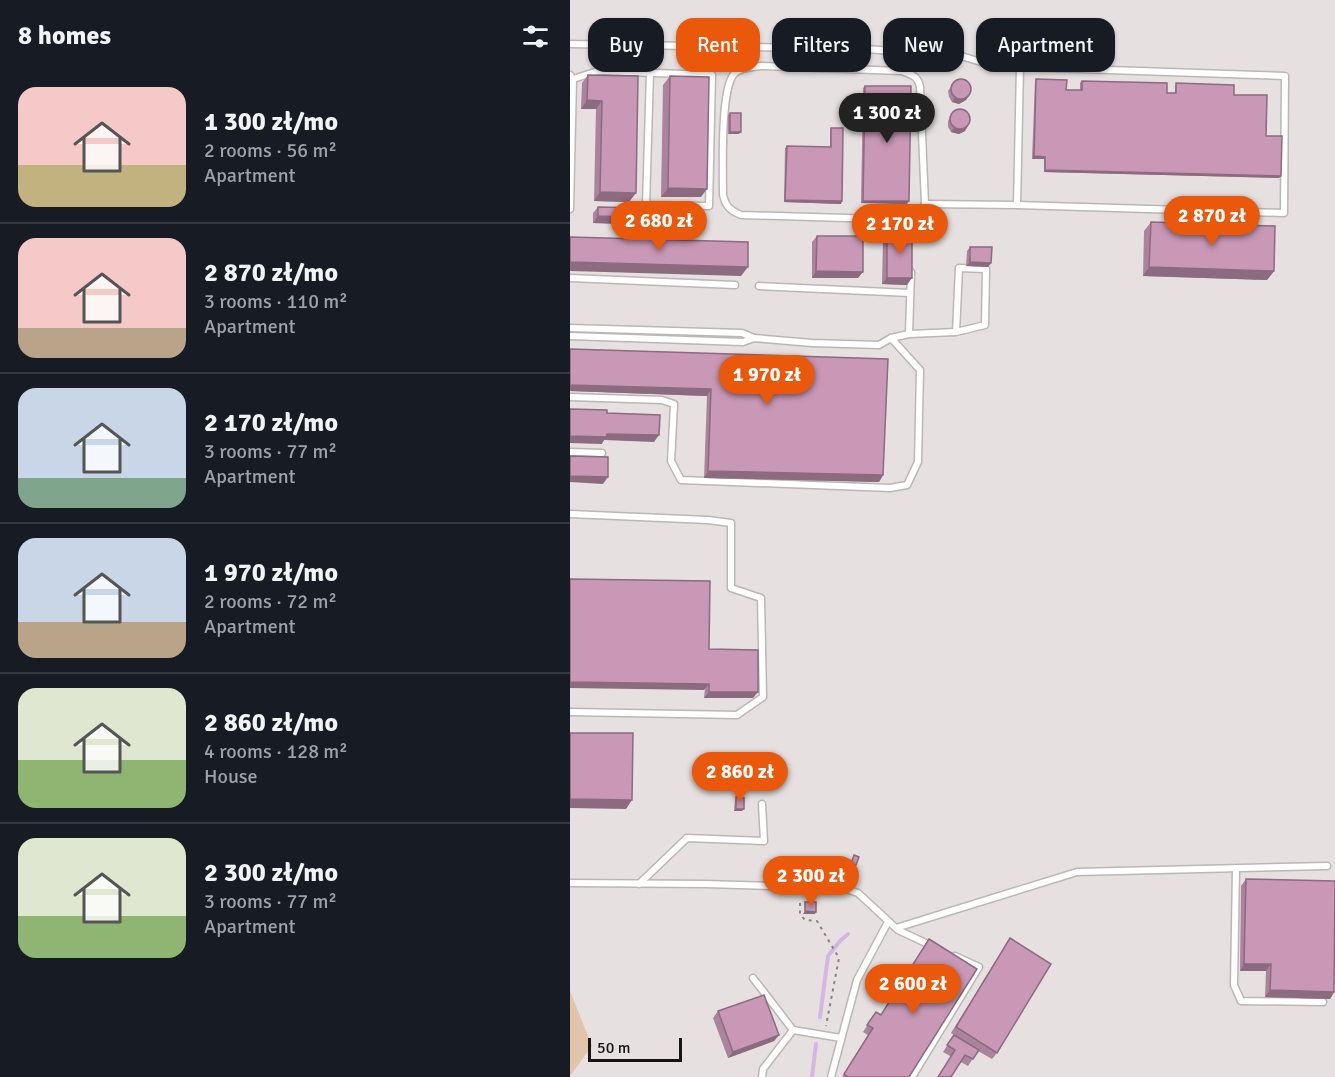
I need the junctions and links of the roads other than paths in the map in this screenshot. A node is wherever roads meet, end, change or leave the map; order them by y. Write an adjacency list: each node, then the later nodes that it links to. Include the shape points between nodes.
1 (570, 44): 2 (lane, via 864,49)
2 (976, 61)
3 (1115, 70): 9 (lane, via 1285,76 1284,213)
4 (1020, 72): 9 (lane)
5 (650, 73): 5 (lane, via 712,75 709,206 646,205); 6 (lane, via 598,71)
6 (572, 77): 7 (lane)
7 (571, 137): 10 (lane)
8 (925, 204): 9 (lane); 11 (lane); 11 (lane, via 920,87 914,75 902,71 760,66 734,74 724,113 723,195 731,211 741,215)
9 (1017, 205)
10 (570, 209)
11 (913, 220): 12 (lane)
12 (912, 241)
13 (911, 262): 17 (lane)
14 (570, 278): 15 (lane)
15 (735, 285)
16 (759, 286): 17 (lane)
17 (910, 293): 20 (lane)
18 (570, 327): 22 (lane, via 742,333)
19 (956, 332): 19 (lane, via 985,325 986,270 958,268); 20 (lane)
20 (909, 334): 23 (lane)
21 (570, 336): 22 (lane, via 743,342)
22 (754, 338): 23 (lane, via 879,345)
23 (891, 338): 24 (lane, via 920,370 918,462 907,485 890,488 681,480 671,461 674,404 662,400)
24 (570, 396)
25 (570, 452): 26 (lane)
26 (602, 453)
27 (570, 514): 28 (lane, via 731,523 731,588 761,598 764,696 737,715)
28 (570, 712)
29 (762, 804): 33 (lane, via 764,841 687,838)
30 (1327, 866): 31 (lane)
31 (1236, 869): 35 (lane, via 1077,872); 39 (lane, via 1234,985 1241,1001)
32 (570, 883): 33 (lane)
33 (638, 884): 34 (lane, via 843,888 858,893)
34 (888, 922): 35 (lane); 41 (lane, via 857,980)
35 (896, 928): 36 (lane)
36 (939, 949)
37 (949, 953): 44 (lane, via 979,967)
38 (753, 978): 40 (lane)
39 (1323, 1002)
40 (794, 1030): 41 (lane); 42 (lane, via 763,1070)
41 (841, 1038): 43 (lane)
42 (762, 1077)
43 (831, 1077)
44 (912, 1077)

